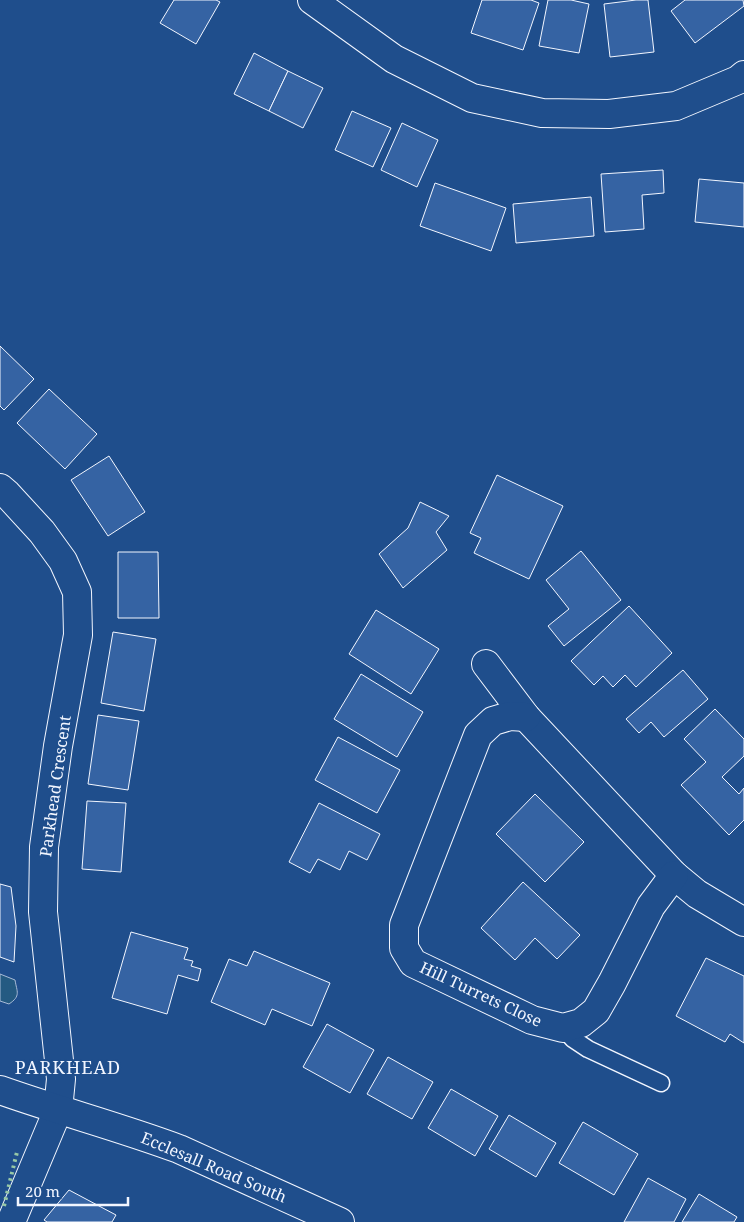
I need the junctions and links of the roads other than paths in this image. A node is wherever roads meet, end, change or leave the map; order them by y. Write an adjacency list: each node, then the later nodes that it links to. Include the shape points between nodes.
1 (312, 0): 2 (street, via 394,59 472,98 542,113 609,114 676,106)
2 (744, 76)
3 (0, 488): 11 (street, Parkhead Crescent, via 42,532 63,561 76,592 78,635 44,848 43,912 60,1079)
4 (486, 664): 5 (street)
5 (526, 717): 6 (street); 8 (street, Hill Turrets Close, via 510,716 493,722 478,735 404,925 404,948 413,963 532,1020)
6 (674, 876): 7 (street); 8 (street, Hill Turrets Close, via 651,906 596,1011 581,1023)
7 (744, 922)
8 (563, 1028): 9 (lane, via 572,1039 588,1048)
9 (661, 1083)
10 (0, 1090): 11 (street, Ecclesall Road South)
11 (58, 1110): 12 (street, Parkhead Crescent); 13 (street, Ecclesall Road South, via 179,1149)
12 (11, 1222)
13 (340, 1222)

